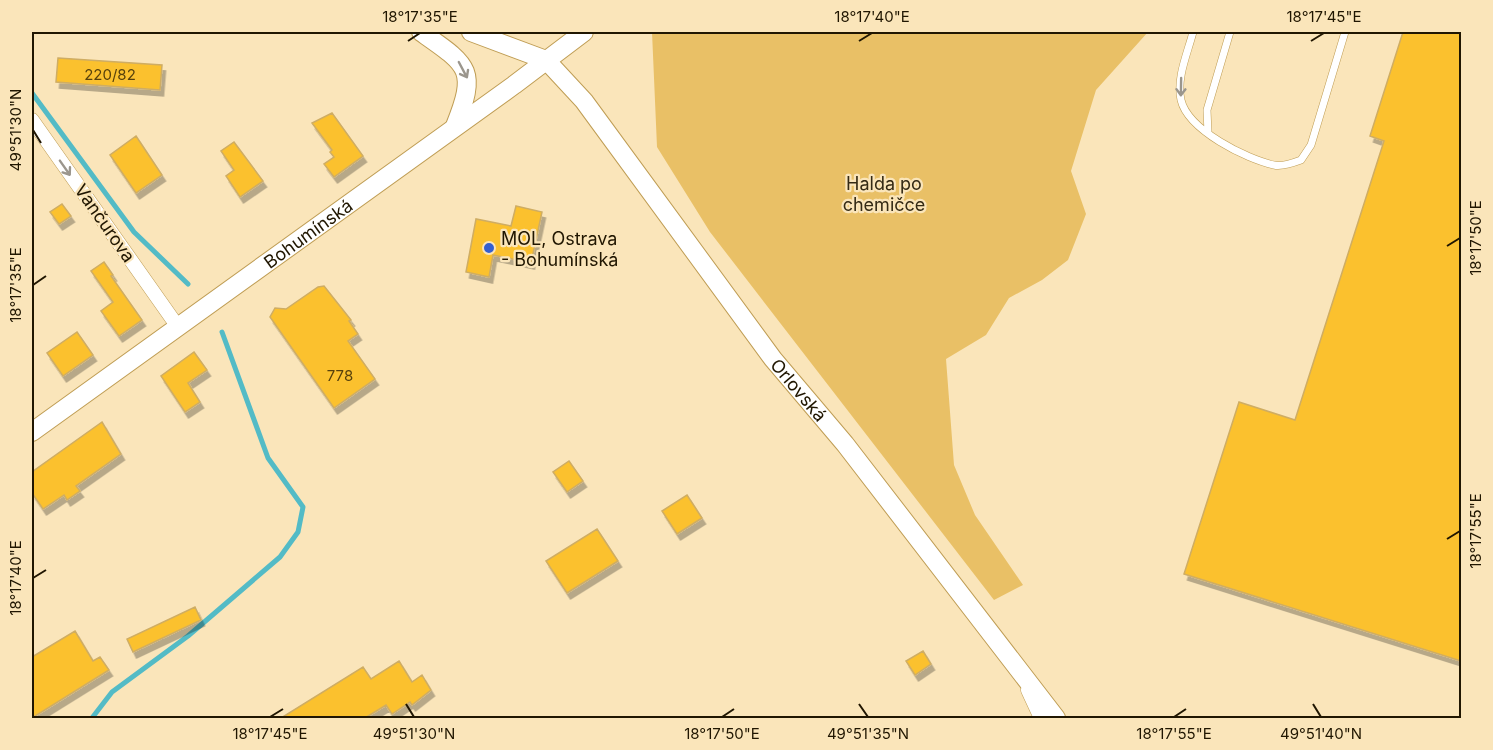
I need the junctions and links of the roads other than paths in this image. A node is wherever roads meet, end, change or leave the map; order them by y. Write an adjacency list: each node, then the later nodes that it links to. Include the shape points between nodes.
1 (421, 32): 9 (main road, one-way to 9, via 452,54 468,77 468,95)
2 (471, 32): 7 (main road)
3 (584, 32): 7 (main road, Bohumínská)
4 (1193, 32): 10 (lane, one-way to 10, via 1181,76 1181,102 1191,119)
5 (1230, 32): 10 (lane, via 1207,110)
6 (1345, 32): 10 (lane, via 1311,146 1301,160 1276,166 1227,146)
7 (546, 60): 9 (main road, Bohumínská); 14 (main road, Orlovská, via 605,128 773,359 845,444)
8 (32, 120): 11 (street, Vančurova)
9 (455, 127): 12 (main road, Bohumínská)
10 (1209, 133)
11 (37, 140): 12 (street, Vančurova, one-way to 12)
12 (178, 327): 13 (main road, Bohumínská)
13 (32, 432)
14 (1021, 674): 15 (street); 16 (main road, Orlovská)
15 (1041, 718)
16 (1056, 718)

